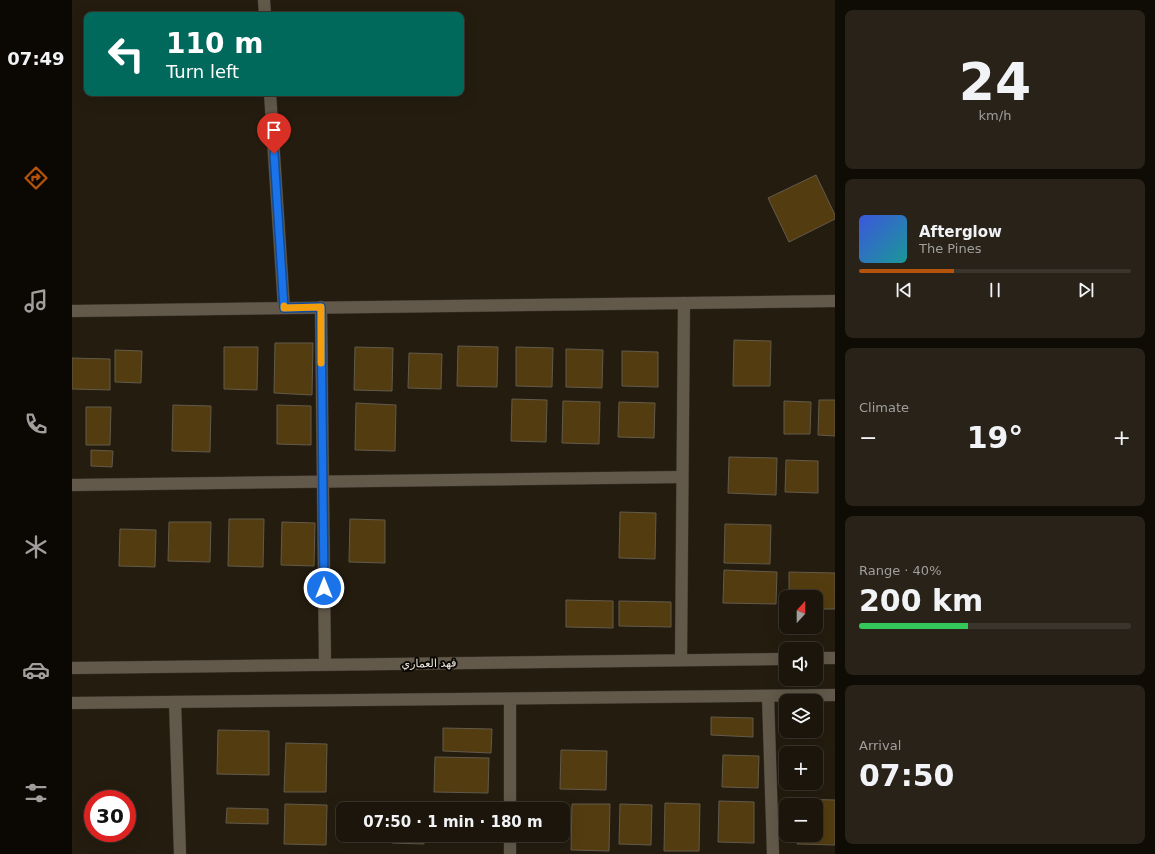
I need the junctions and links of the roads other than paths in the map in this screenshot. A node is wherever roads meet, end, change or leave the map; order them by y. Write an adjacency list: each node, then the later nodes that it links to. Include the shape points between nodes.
1 (264, 0): 2 (street)
2 (265, 12)
3 (270, 96): 7 (street)
4 (835, 300): 5 (street)
5 (684, 303): 6 (street); 9 (street)
6 (321, 307): 7 (street); 10 (street)
7 (284, 308): 8 (street)
8 (72, 311)
9 (682, 477): 10 (street); 15 (street)
10 (323, 482): 11 (street); 16 (street)
11 (72, 485)
12 (823, 658): 13 (street)
13 (835, 658)
14 (779, 659): 15 (street, فهد العماري)
15 (681, 660): 16 (street, فهد العماري)
16 (325, 664): 17 (street, فهد العماري)
17 (72, 668)
18 (835, 695): 19 (street)
19 (768, 696): 20 (street); 27 (street)
20 (510, 699): 21 (street); 23 (street)
21 (175, 702): 22 (street); 25 (street)
22 (72, 703)
23 (510, 802)
24 (510, 842): 26 (street)
25 (180, 854)
26 (510, 854)
27 (773, 854)

